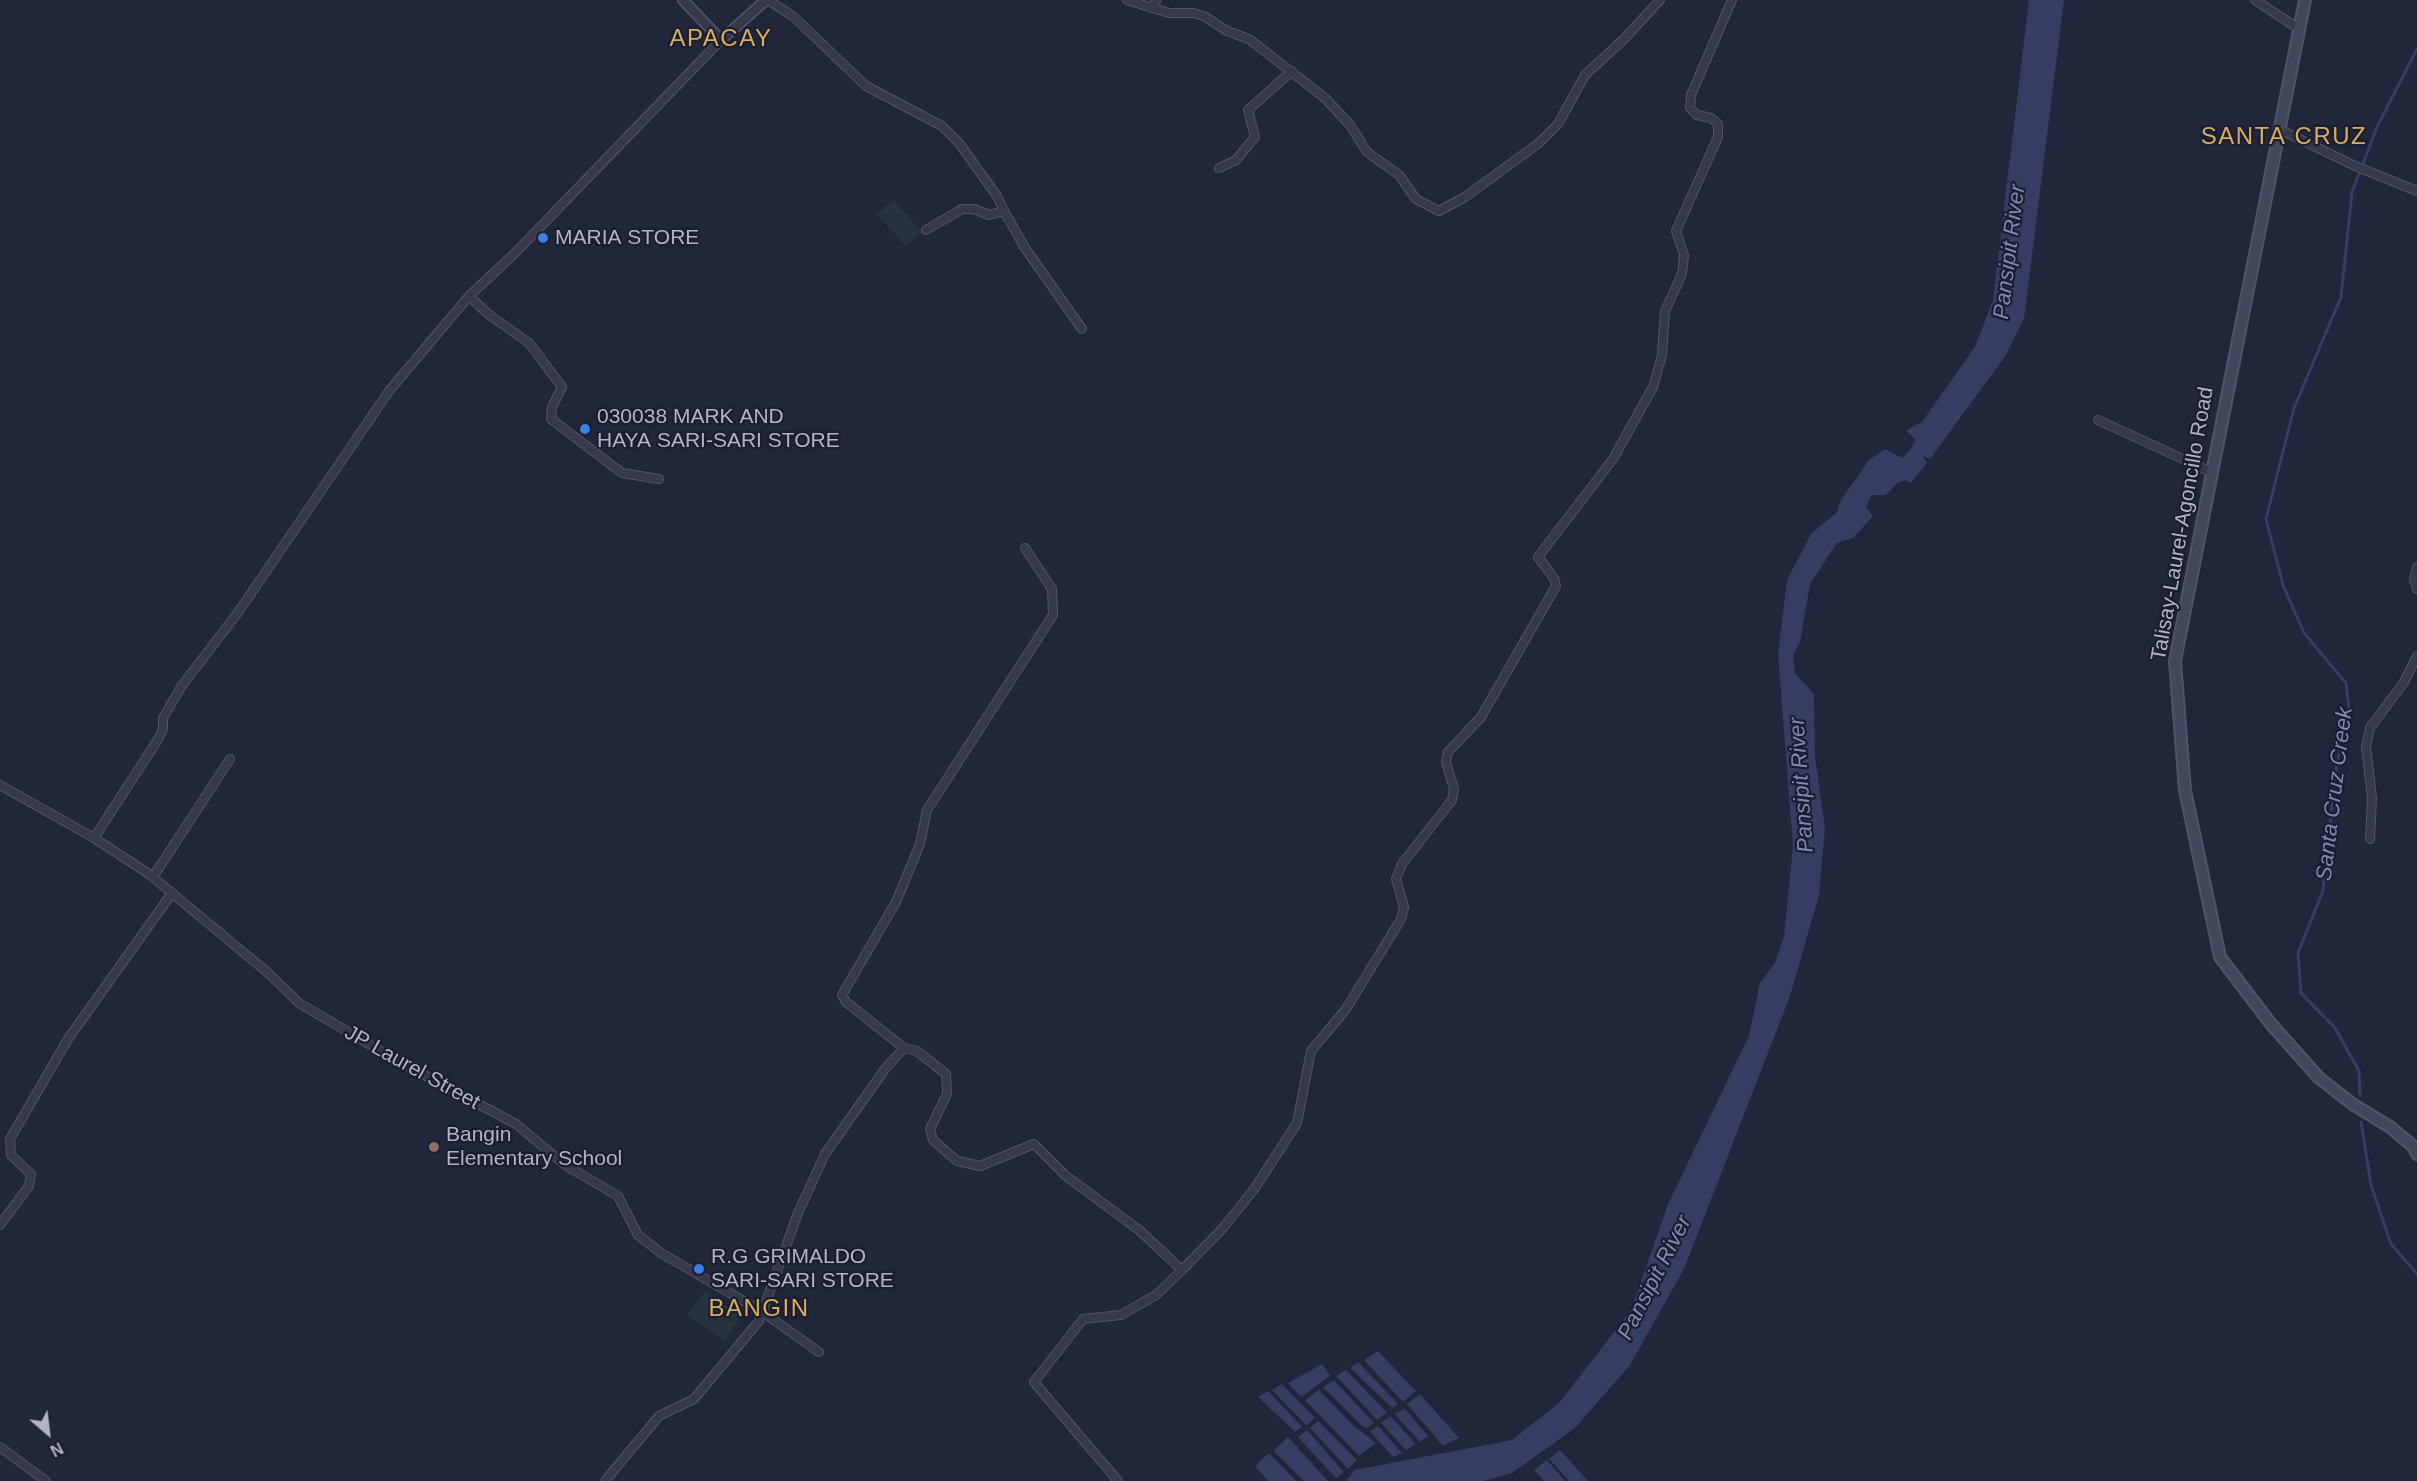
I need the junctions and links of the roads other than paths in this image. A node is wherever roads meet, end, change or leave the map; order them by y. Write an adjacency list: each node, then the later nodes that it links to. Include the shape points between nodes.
1 (683, 0): 11 (street)
2 (767, 0): 11 (street); 16 (street, via 794,17 866,86 942,126 959,143)
3 (1127, 0): 9 (street)
4 (1157, 0): 9 (street)
5 (1660, 0): 12 (street, via 1585,75 1558,124 1539,143 1439,212 1416,199 1399,175 1367,152 1350,125 1325,98)
6 (1732, 0): 36 (street, via 1691,95 1690,108 1718,124 1718,137 1676,231 1684,255 1683,274 1665,311 1662,355 1653,387 1613,459 1538,557 1556,586 1481,717 1448,752 1452,800 1402,864 1396,879 1404,907 1401,919 1346,1009 1311,1051 1297,1123 1223,1228)
7 (2255, 0): 10 (street)
8 (2305, 0): 10 (main road, Talisay-Laurel-Agoncillo Road)
9 (1151, 8): 12 (street, via 1204,16 1249,39)
10 (2299, 29): 13 (main road, Talisay-Laurel-Agoncillo Road)
11 (721, 40): 18 (street)
12 (1292, 71): 14 (street, via 1248,110 1255,137 1236,160)
13 (2279, 129): 15 (street); 21 (main road, Talisay-Laurel-Agoncillo Road)
14 (1219, 168)
15 (2417, 191)
16 (1004, 211): 17 (street, via 988,215 962,209); 19 (street)
17 (926, 230)
18 (469, 296): 22 (street, via 529,342 562,387 551,419 622,473); 29 (street, via 389,392 239,611 181,687 163,718 157,741)
19 (1082, 329)
20 (2098, 420): 21 (street)
21 (2211, 472): 34 (main road, Talisay-Laurel-Agoncillo Road, via 2175,661 2185,790 2220,957 2319,1078 2354,1106 2390,1127)
22 (659, 479)
23 (1025, 548): 33 (street, via 1052,589 1053,615 927,810 920,844 896,902 842,995)
24 (2417, 567): 25 (street)
25 (2417, 589)
26 (2417, 656): 30 (street, via 2404,682 2370,728 2366,746 2372,798)
27 (230, 759): 31 (street)
28 (0, 785): 29 (street, JP Laurel Street)
29 (94, 838): 31 (street, JP Laurel Street)
30 (2370, 839)
31 (153, 877): 32 (street, JP Laurel Street)
32 (172, 893): 35 (street, via 69,1040 10,1139 10,1155 31,1174 29,1186); 37 (street, JP Laurel Street, via 299,1003 516,1124 565,1165 618,1196 638,1235)
33 (904, 1048): 36 (street, via 917,1051 946,1074 947,1094 930,1129 933,1140 957,1161 980,1166 1034,1144 1066,1176 1139,1230); 37 (street, via 825,1154)
34 (2417, 1154)
35 (0, 1225)
36 (1182, 1270): 42 (street, via 1156,1295 1121,1315 1083,1319 1034,1382)
37 (761, 1311): 38 (street, JP Laurel Street); 41 (street, via 759,1321 744,1341 694,1399 659,1416)
38 (819, 1353)
39 (0, 1447): 40 (street)
40 (46, 1481)
41 (605, 1481)
42 (1118, 1481)

